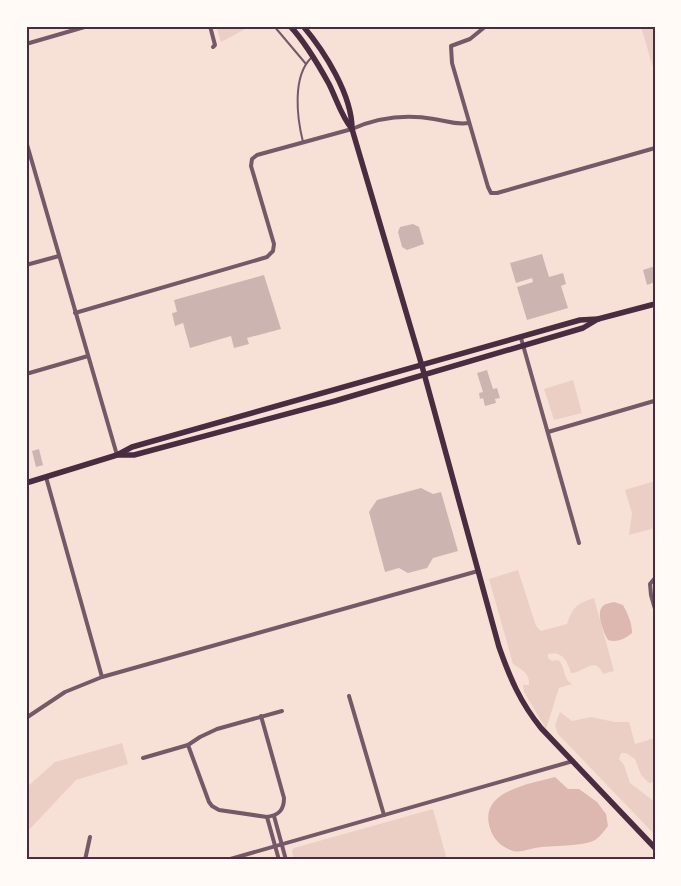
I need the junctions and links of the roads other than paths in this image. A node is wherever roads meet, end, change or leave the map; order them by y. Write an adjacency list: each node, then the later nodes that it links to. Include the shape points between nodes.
1 (88, 26): 7 (street)
2 (210, 26): 8 (street, via 215,42)
3 (274, 26): 10 (lane)
4 (290, 26): 9 (main road)
5 (303, 26): 12 (main road, via 345,94)
6 (486, 26): 11 (street, via 470,39 451,46 452,63)
7 (26, 44)
8 (213, 47)
9 (313, 56): 10 (lane); 12 (main road)
10 (306, 64): 14 (lane, via 299,87 298,119)
11 (469, 123): 12 (street, via 451,124 404,116 376,120); 15 (street, via 491,193)
12 (352, 129): 14 (street); 25 (main road)
13 (26, 141): 16 (street)
14 (303, 143): 20 (street, via 252,159 251,166 274,244 268,257)
15 (655, 148)
16 (28, 155): 17 (street)
17 (59, 256): 18 (street); 20 (street)
18 (26, 265)
19 (654, 305): 21 (main road)
20 (75, 313): 24 (street)
21 (598, 319): 22 (main road, via 585,319); 23 (main road, via 584,328)
22 (522, 338): 23 (street); 25 (main road)
23 (524, 346): 27 (main road); 29 (street)
24 (88, 356): 26 (street); 30 (street)
25 (422, 366): 27 (main road); 30 (main road, via 132,447)
26 (26, 374)
27 (424, 375): 30 (main road, via 134,455); 34 (main road)
28 (655, 401): 29 (street)
29 (548, 432): 33 (street)
30 (117, 455): 31 (main road)
31 (46, 477): 32 (main road); 37 (street)
32 (26, 483)
33 (579, 543)
34 (478, 572): 37 (street); 44 (main road, via 512,683 526,709)
35 (655, 578): 36 (street, via 650,584)
36 (655, 609)
37 (102, 677): 41 (street, via 65,692)
38 (349, 696): 45 (street)
39 (282, 711): 40 (street)
40 (262, 716): 42 (street, via 217,729); 46 (street, via 284,798 284,806)
41 (26, 718)
42 (188, 745): 43 (street); 47 (street, via 212,806 219,810)
43 (143, 758)
44 (572, 762): 45 (street); 51 (main road)
45 (384, 815): 49 (street)
46 (274, 816): 47 (street); 49 (street)
47 (267, 817): 50 (street)
48 (90, 837): 52 (street)
49 (282, 844): 50 (street); 55 (street)
50 (275, 845): 53 (street); 54 (street)
51 (655, 848)
52 (85, 860)
53 (227, 860)
54 (280, 860)
55 (286, 860)

